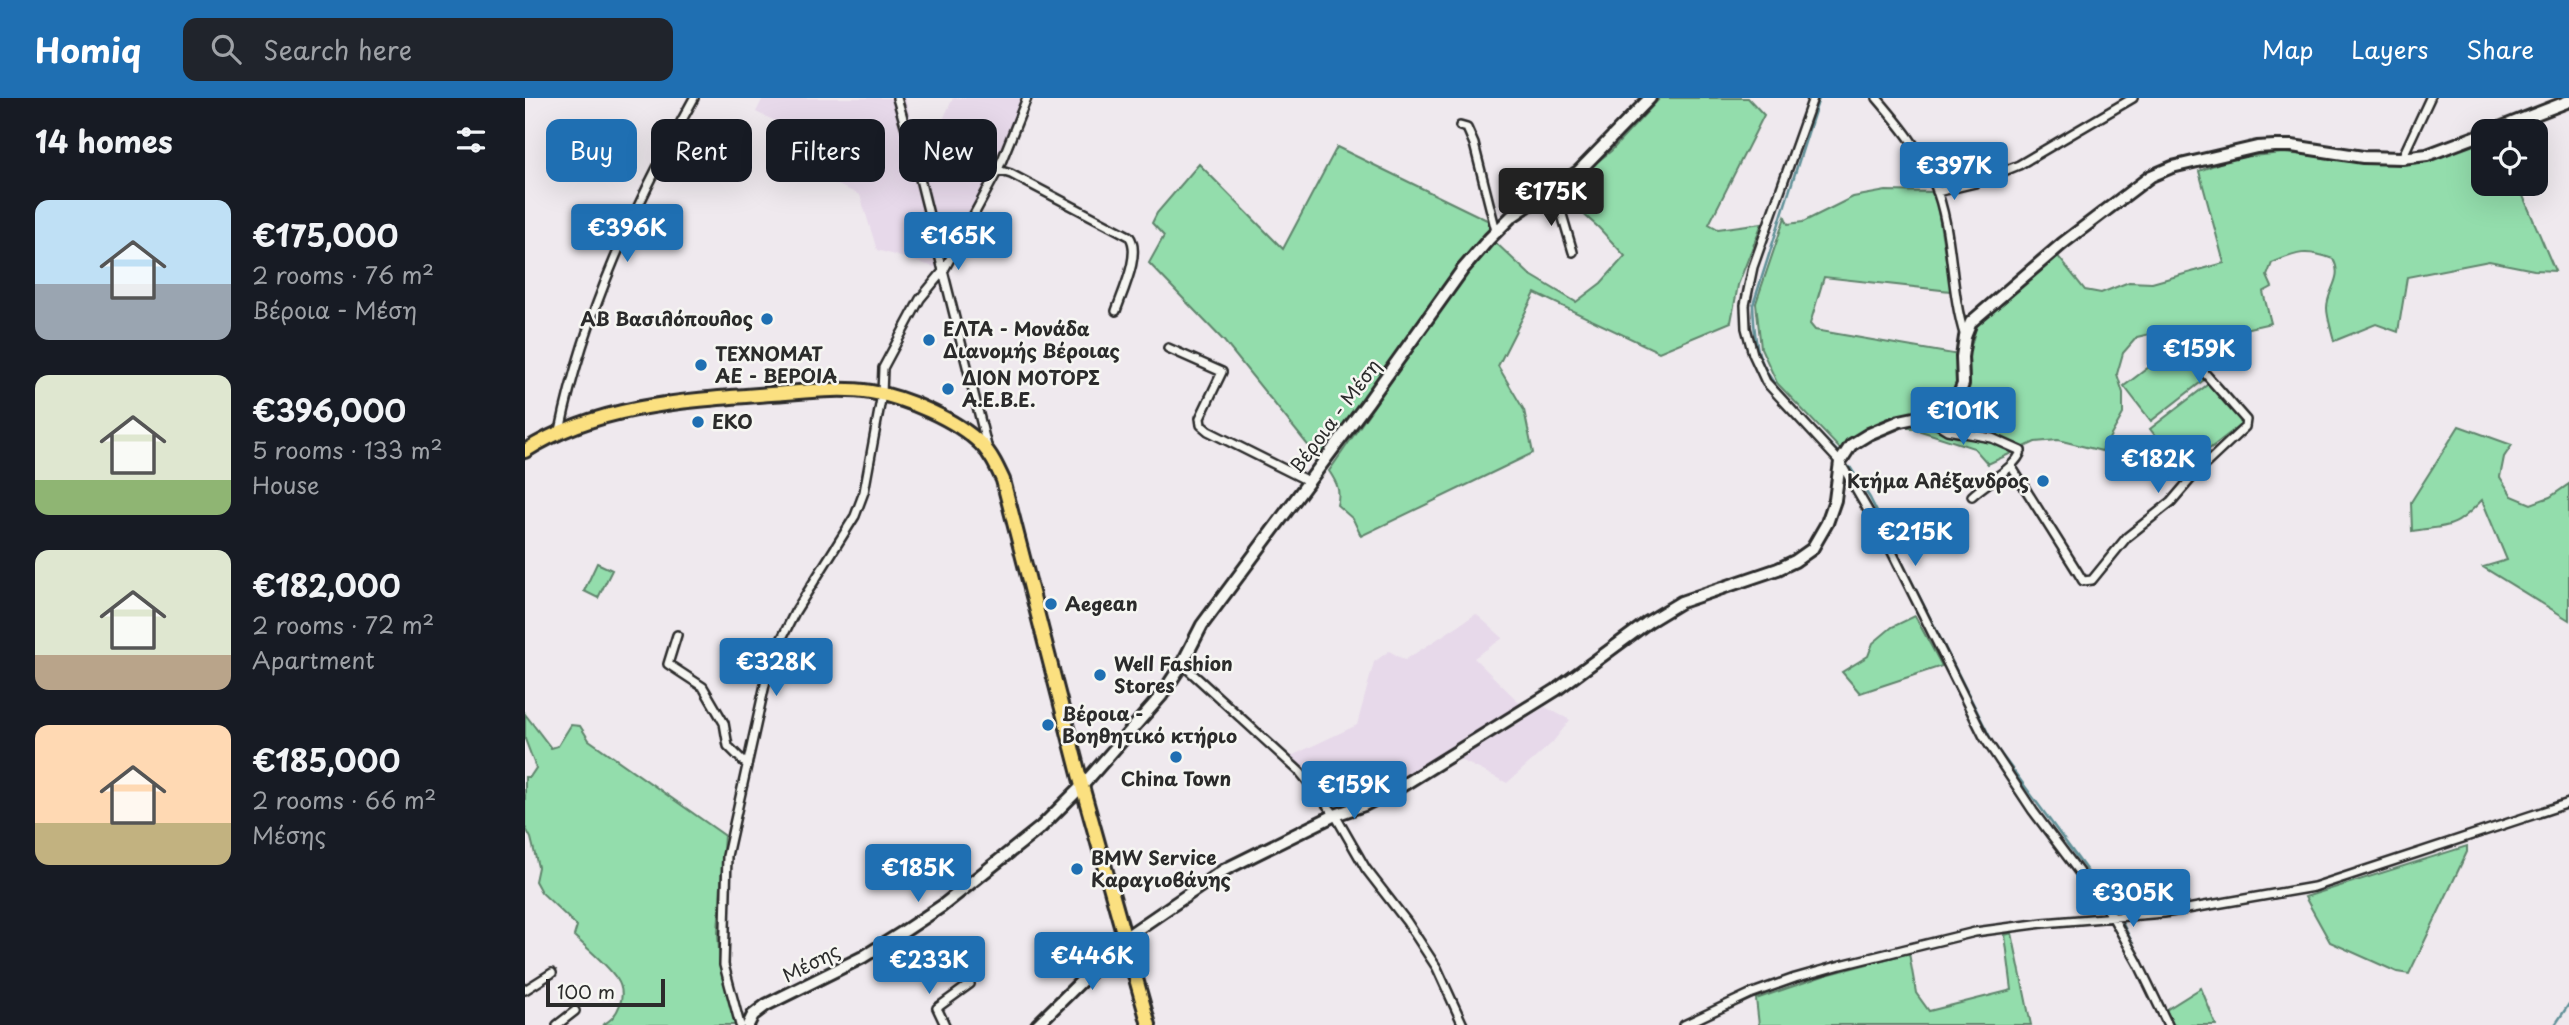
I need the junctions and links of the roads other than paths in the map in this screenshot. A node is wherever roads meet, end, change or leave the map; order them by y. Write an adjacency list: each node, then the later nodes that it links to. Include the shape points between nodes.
1 (694, 98): 26 (street, via 605,277)
2 (897, 98): 19 (street)
3 (1027, 98): 14 (street)
4 (1650, 98): 15 (street, Βέροια - Μέση, via 1591,160)
5 (1813, 98): 29 (street, via 1753,267 1745,305 1746,328 1766,382)
6 (1877, 98): 16 (street, via 1912,139)
7 (2133, 98): 16 (street, via 2019,165)
8 (2430, 98): 13 (street)
9 (2569, 101): 10 (street)
10 (2523, 119)
11 (1460, 126): 17 (street, via 1467,128 1473,144)
12 (2471, 138): 13 (street, via 2427,155)
13 (2402, 158): 21 (street, via 2363,158 2275,146 2172,167 2151,176 2063,243 1971,322)
14 (999, 170): 19 (street); 20 (street, via 1129,236 1134,250 1131,268)
15 (1550, 192): 17 (street, Βέροια - Μέση); 18 (street, via 1558,201)
16 (1937, 192): 21 (street)
17 (1496, 231): 31 (street, Βέροια - Μέση, via 1463,269)
18 (1573, 252)
19 (944, 270): 24 (street, via 920,299 883,368); 28 (street)
20 (1116, 311)
21 (1965, 337): 25 (street, via 1963,384 1956,402 1947,411)
22 (2174, 338): 30 (street, via 2246,420 2245,427 2171,502 2127,537 2092,580 2083,581)
23 (1168, 348): 31 (street, via 1222,372 1200,418 1201,425)
24 (882, 394): 26 (main road, via 828,390 690,401 626,411); 28 (main road, via 938,416 975,439); 35 (street, via 864,492 855,516 795,612 770,662)
25 (1926, 417): 29 (street, via 1869,434 1851,445); 30 (street, via 1947,430 2019,448 2021,454)
26 (560, 431): 27 (main road)
27 (525, 451)
28 (989, 454): 36 (main road, via 1006,490)
29 (1840, 462): 38 (street, via 1827,523 1812,549 1795,561 1681,602 1507,721 1382,797); 39 (street, via 1892,552 1984,737)
30 (2011, 466): 32 (street)
31 (1308, 481): 34 (street, Βέροια - Μέση, via 1202,625)
32 (1972, 496)
33 (677, 635): 35 (street, via 668,664 703,687 724,723 728,746)
34 (1182, 664): 36 (street, Βέροια - Μέση, via 1161,696); 38 (street, via 1300,772)
35 (747, 765): 47 (street, via 727,856 724,965)
36 (1082, 786): 40 (main road); 45 (street, Μέσης, via 1041,827 943,906 863,957 767,1005)
37 (2569, 803): 39 (street, via 2314,887 2164,913)
38 (1335, 815): 40 (street, via 1224,870); 51 (street, via 1366,869 1437,968)
39 (2112, 916): 52 (street, via 1975,932 1841,965 1750,994); 53 (street)
40 (1126, 937): 49 (street); 50 (main road)
41 (552, 973): 43 (street)
42 (969, 984): 48 (street, via 937,1008)
43 (525, 990)
44 (575, 1011): 46 (street)
45 (750, 1020)
46 (557, 1025)
47 (740, 1025)
48 (945, 1025)
49 (1037, 1025)
50 (1149, 1025)
51 (1463, 1025)
52 (1684, 1025)
53 (2168, 1025)

